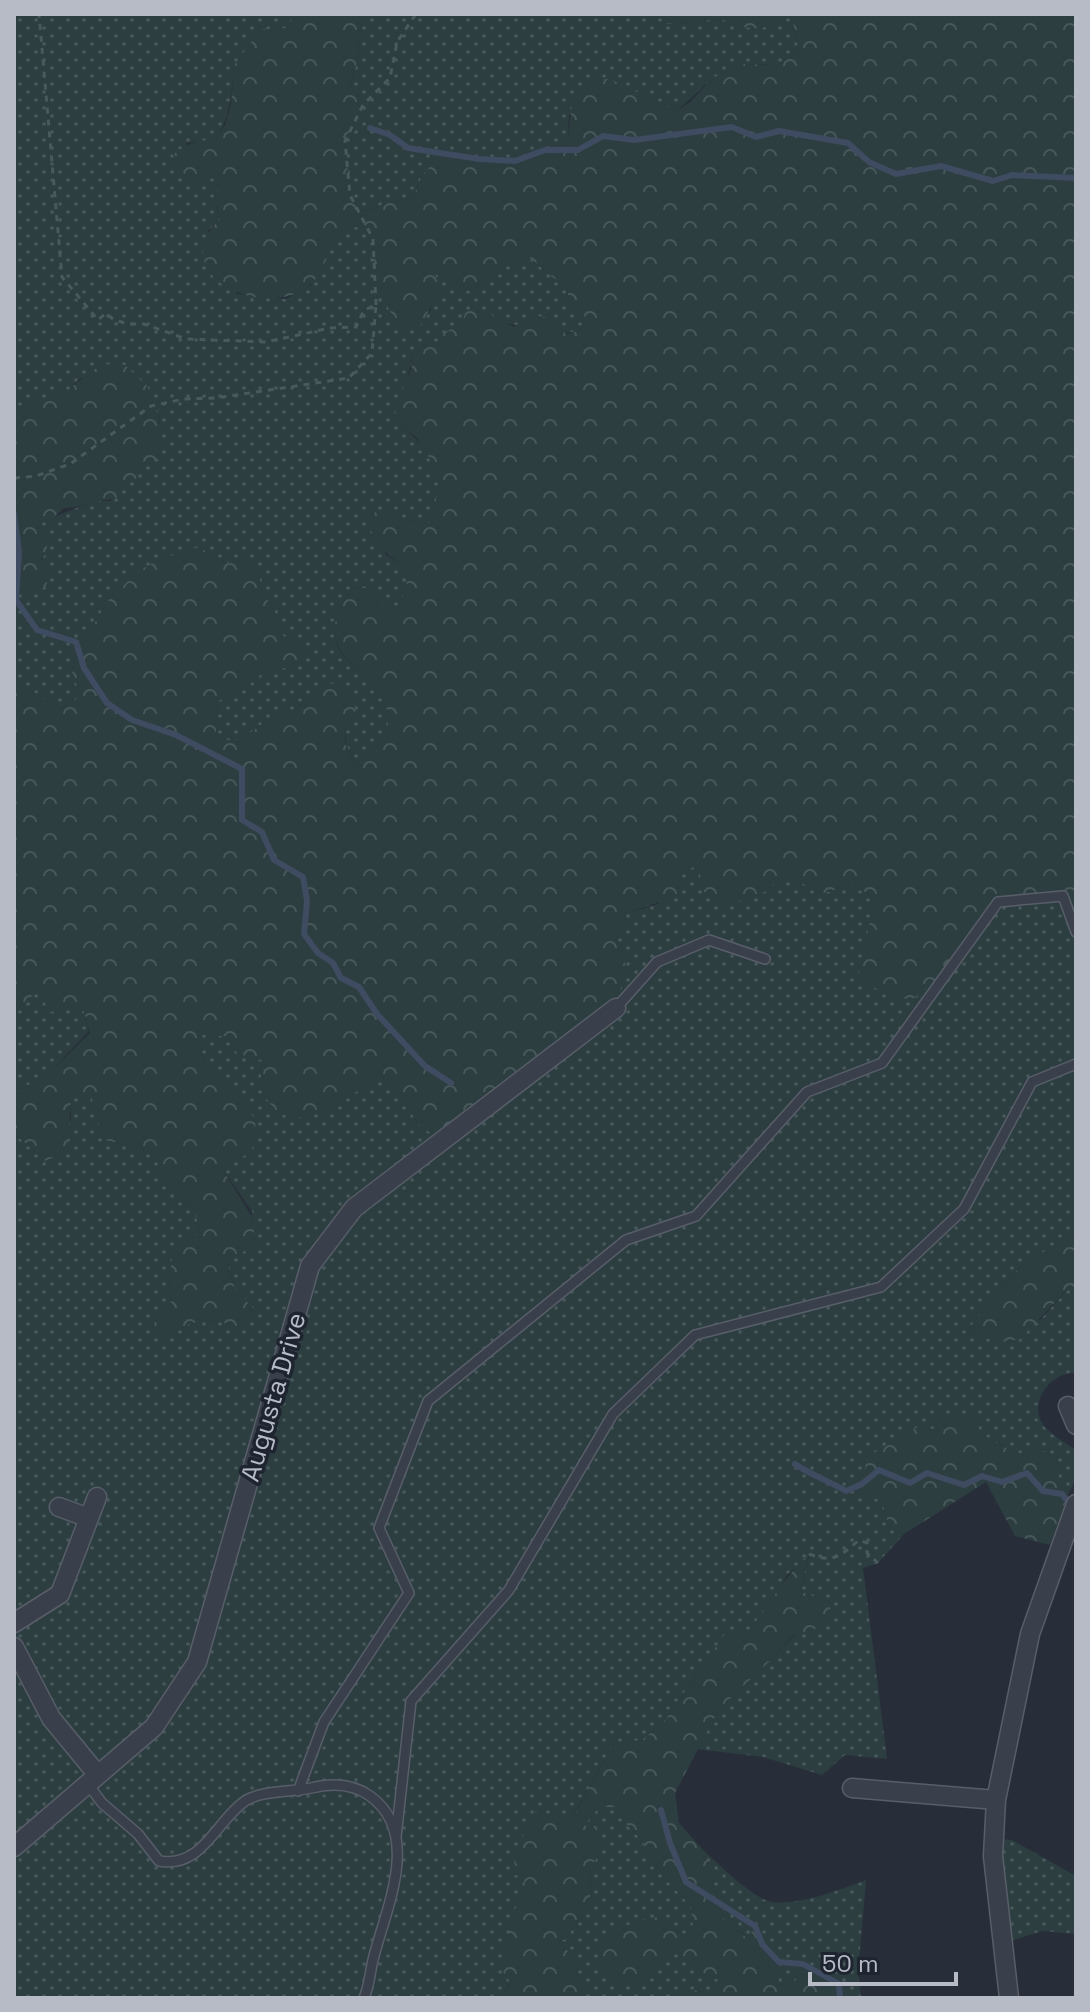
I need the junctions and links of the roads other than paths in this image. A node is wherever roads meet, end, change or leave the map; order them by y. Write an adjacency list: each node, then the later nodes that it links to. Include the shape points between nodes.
1 (1076, 932): 15 (lane, via 1063,896 998,902 882,1063 807,1092 696,1216 626,1240 428,1401 379,1528 409,1593 324,1722)
2 (765, 959): 3 (lane, via 709,940 657,962)
3 (616, 1008): 13 (street, Augusta Drive, via 354,1208 310,1266 197,1662 154,1727)
4 (1076, 1064): 17 (lane, via 1032,1082 964,1209 881,1287 695,1335 613,1414 509,1590 411,1701)
5 (1068, 1406): 6 (street)
6 (1076, 1425)
7 (97, 1497): 10 (street)
8 (1076, 1504): 16 (street, via 1030,1634)
9 (59, 1507): 10 (street)
10 (89, 1518): 11 (street, via 60,1594)
11 (14, 1623)
12 (15, 1650): 13 (street)
13 (92, 1779): 15 (lane, via 102,1803 159,1861 171,1864 203,1847 247,1800); 18 (street, Augusta Drive)
14 (852, 1788): 16 (street)
15 (298, 1791): 17 (lane, via 341,1784 357,1788 382,1805)
16 (996, 1800): 20 (street, via 993,1856)
17 (396, 1837): 19 (lane, via 395,1883)
18 (14, 1847)
19 (364, 1998)
20 (1009, 1998)

